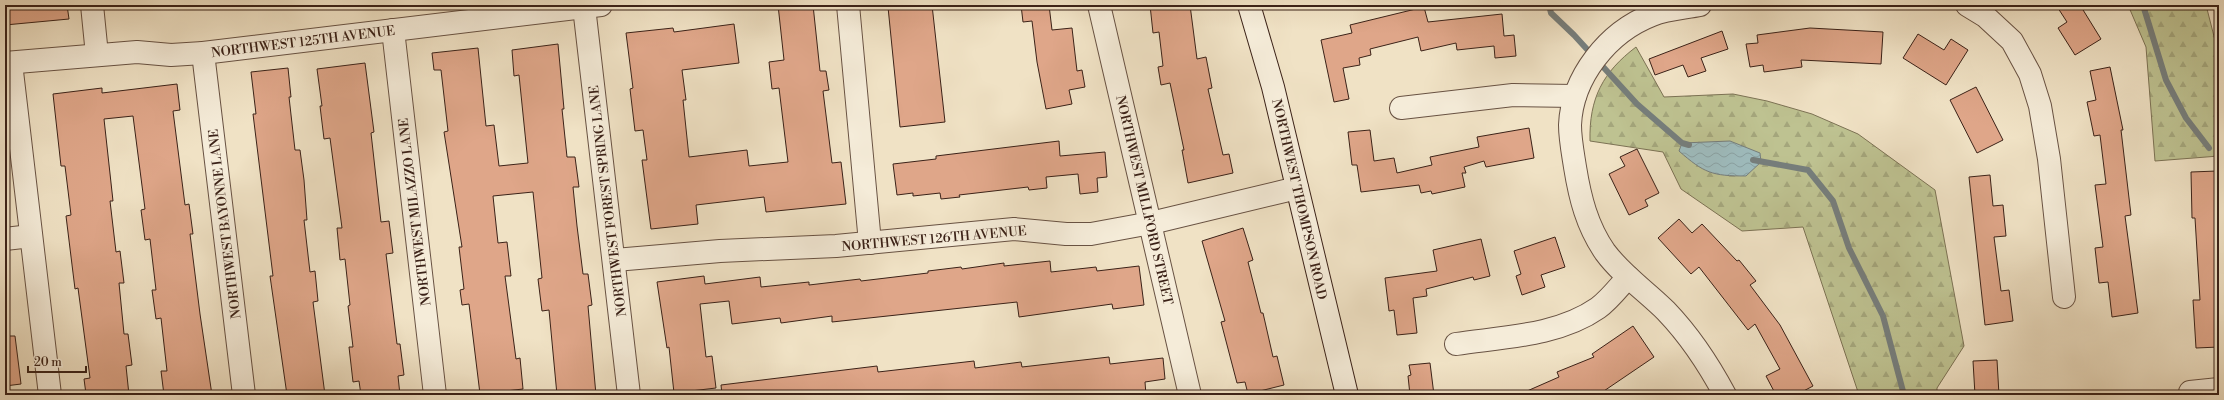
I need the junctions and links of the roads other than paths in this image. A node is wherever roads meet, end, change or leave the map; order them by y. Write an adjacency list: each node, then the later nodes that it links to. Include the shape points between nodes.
1 (92, 5): 10 (street)
2 (848, 5): 18 (street)
3 (1099, 5): 15 (street, NORTHWEST MILLFORD STREET)
4 (1249, 5): 14 (street, NORTHWEST THOMPSON ROAD)
5 (1967, 5): 21 (street, via 1985,16 2012,41 2030,74 2040,106 2049,159)
6 (592, 6): 8 (street, NORTHWEST 125TH AVENUE); 19 (street, NORTHWEST FOREST SPRING LANE)
7 (1691, 6): 12 (street, via 1654,14 1631,24 1600,52 1585,73)
8 (393, 30): 9 (street, NORTHWEST 125TH AVENUE); 27 (street, NORTHWEST MILAZZO LANE)
9 (203, 53): 10 (street, NORTHWEST 125TH AVENUE, via 171,55 137,52); 26 (street, NORTHWEST BAYONNE LANE)
10 (97, 55): 11 (street, NORTHWEST 125TH AVENUE)
11 (8, 63): 16 (street)
12 (1575, 96): 13 (street, via 1513,95); 20 (street, via 1570,125 1580,200 1598,240)
13 (1401, 108)
14 (1298, 188): 15 (street, NORTHWEST 126TH AVENUE); 30 (street, NORTHWEST THOMPSON ROAD)
15 (1151, 223): 18 (street, NORTHWEST 126TH AVENUE, via 1091,234 1014,229); 29 (street, NORTHWEST MILLFORD STREET)
16 (31, 236): 17 (street); 25 (street)
17 (5, 239)
18 (870, 243): 19 (street, NORTHWEST 126TH AVENUE)
19 (615, 260): 28 (street, NORTHWEST FOREST SPRING LANE)
20 (1628, 277): 22 (street, via 1599,307 1575,322 1550,329); 31 (street, via 1666,311 1691,340)
21 (2064, 297)
22 (1456, 344)
23 (2219, 389): 24 (street)
24 (2190, 392)
25 (50, 395)
26 (244, 395)
27 (435, 395)
28 (629, 395)
29 (1190, 395)
30 (1347, 395)
31 (1725, 395)

